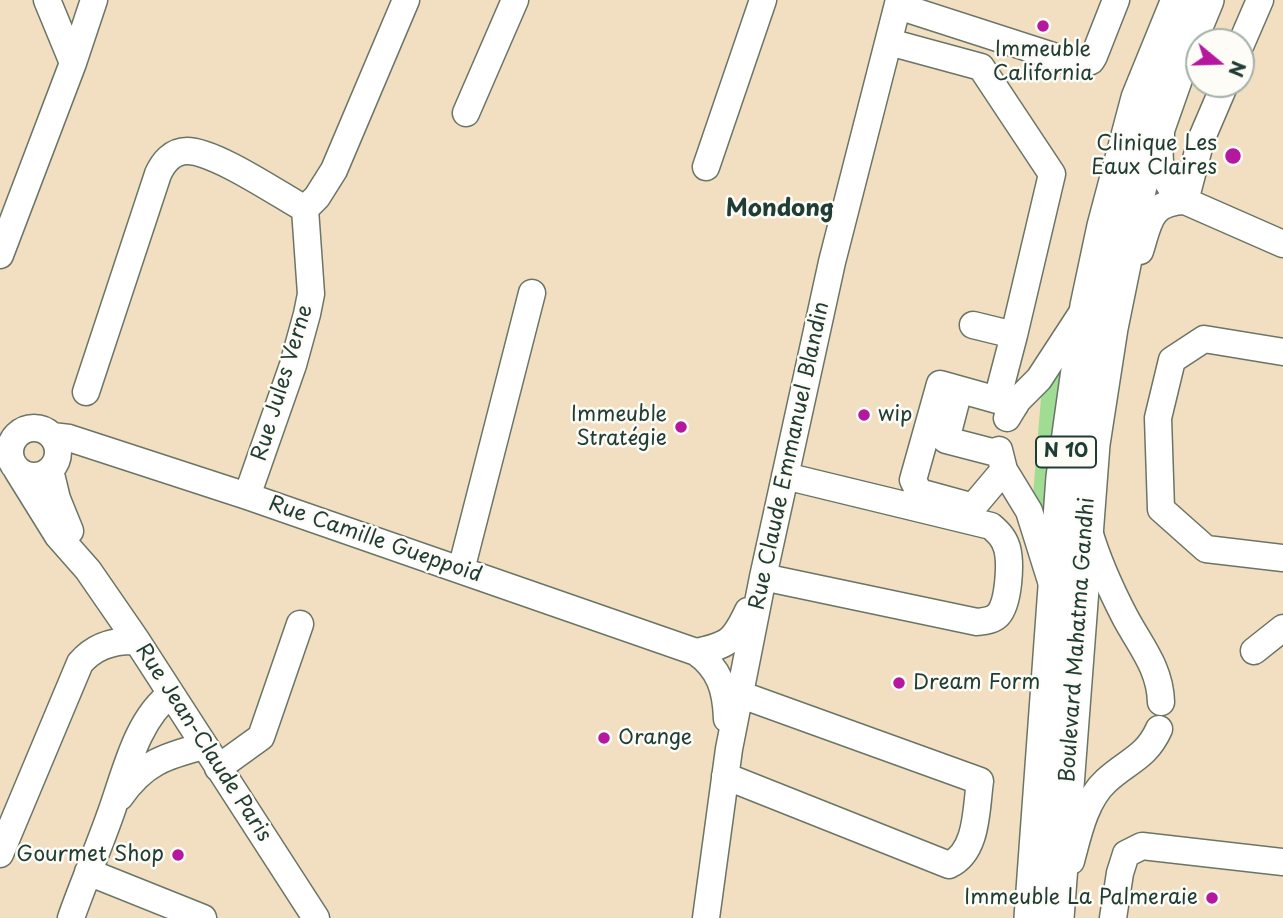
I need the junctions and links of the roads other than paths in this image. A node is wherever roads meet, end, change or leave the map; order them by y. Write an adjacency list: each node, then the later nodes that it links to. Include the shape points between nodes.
1 (47, 0): 13 (street)
2 (94, 0): 13 (street)
3 (406, 0): 19 (street, via 334,170)
4 (515, 0): 16 (street)
5 (763, 0): 17 (street)
6 (1116, 0): 10 (street, via 1094,56 1082,65)
7 (1178, 0): 23 (main road, Boulevard Mahatma Gandhi / N 10, via 1138,98)
8 (1207, 0): 14 (main road, Boulevard Mahatma Gandhi / N 10)
9 (1260, 0): 11 (street)
10 (898, 3): 12 (street, Rue Claude Emmanuel Blandin)
11 (1248, 28)
12 (889, 41): 25 (street, via 981,68 1052,174); 36 (street, Rue Claude Emmanuel Blandin, via 832,262)
13 (73, 63): 21 (street)
14 (1181, 63): 18 (street, via 1159,153 1165,181); 27 (main road, Boulevard Mahatma Gandhi / N 10, via 1143,171)
15 (1219, 98): 18 (street)
16 (466, 113)
17 (706, 167)
18 (1185, 201): 20 (street); 27 (street, via 1162,205 1150,220)
19 (305, 209): 28 (street, via 200,154 187,151 169,158 158,174); 37 (street, Rue Jules Verne, via 311,294 307,314)
20 (1283, 244)
21 (0, 255)
22 (532, 293): 41 (street)
23 (1087, 306): 29 (street, via 1040,379); 43 (main road, Boulevard Mahatma Gandhi / N 10, via 1063,477)
24 (973, 325): 25 (street)
25 (1014, 335): 29 (street)
26 (1283, 352): 39 (street, via 1204,339 1172,359 1158,418 1161,509 1206,549)
27 (1102, 384): 38 (main road, Boulevard Mahatma Gandhi / N 10)
28 (86, 392)
29 (1006, 408): 32 (street, via 949,387)
30 (0, 419): 31 (street, Rue Camille Gueppoid)
31 (41, 432): 33 (street, via 15,436); 35 (street, via 58,450); 37 (street, Rue Camille Gueppoid)
32 (936, 438): 34 (street); 34 (street, via 913,481 919,492 970,506 977,502)
33 (9, 452): 35 (street, via 30,476); 40 (street, Rue Jean-Claude Paris, via 58,536)
34 (1001, 458): 43 (street, via 1029,510)
35 (50, 470): 40 (street, Rue Jean-Claude Paris, via 57,499)
36 (785, 476): 42 (street, Rue Claude Emmanuel Blandin); 42 (street, via 991,526 1008,549 1005,603 998,615 977,622)
37 (247, 496): 41 (street, Rue Camille Gueppoid)
38 (1087, 523): 51 (street, via 1102,571 1153,664); 61 (main road, Boulevard Mahatma Gandhi / N 10)
39 (1283, 558)
40 (88, 570): 46 (street, Rue Jean-Claude Paris)
41 (461, 570): 48 (street, Rue Camille Gueppoid)
42 (763, 577): 48 (street, via 734,638); 50 (street, Rue Claude Emmanuel Blandin)
43 (1055, 595): 61 (main road, Boulevard Mahatma Gandhi / N 10)
44 (300, 624): 55 (street, via 261,737)
45 (1283, 628): 47 (street)
46 (137, 641): 49 (street, Rue Jean-Claude Paris); 58 (street, via 106,645 80,663)
47 (1254, 651)
48 (696, 652): 54 (street, Rue Camille Gueppoid, via 722,683)
49 (171, 694): 53 (street, Rue Jean-Claude Paris); 57 (street, via 158,704 128,760)
50 (739, 694): 54 (street, Rue Claude Emmanuel Blandin); 56 (street, via 980,781 973,836 949,865)
51 (1161, 702)
52 (1159, 729): 61 (street, via 1152,745 1098,789)
53 (204, 746): 55 (street, Rue Jean-Claude Paris); 57 (street, via 157,761 134,777)
54 (729, 749): 56 (street, Rue Claude Emmanuel Blandin)
55 (218, 768): 64 (street, Rue Jean-Claude Paris)
56 (725, 776): 65 (street, Rue Claude Emmanuel Blandin)
57 (113, 807): 60 (street)
58 (0, 854)
59 (1283, 862): 66 (street, via 1142,846 1132,849 1120,873)
60 (88, 872): 62 (street); 63 (street)
61 (1048, 916)
62 (71, 918)
63 (203, 918)
64 (316, 918)
65 (706, 918)
66 (1113, 918)

